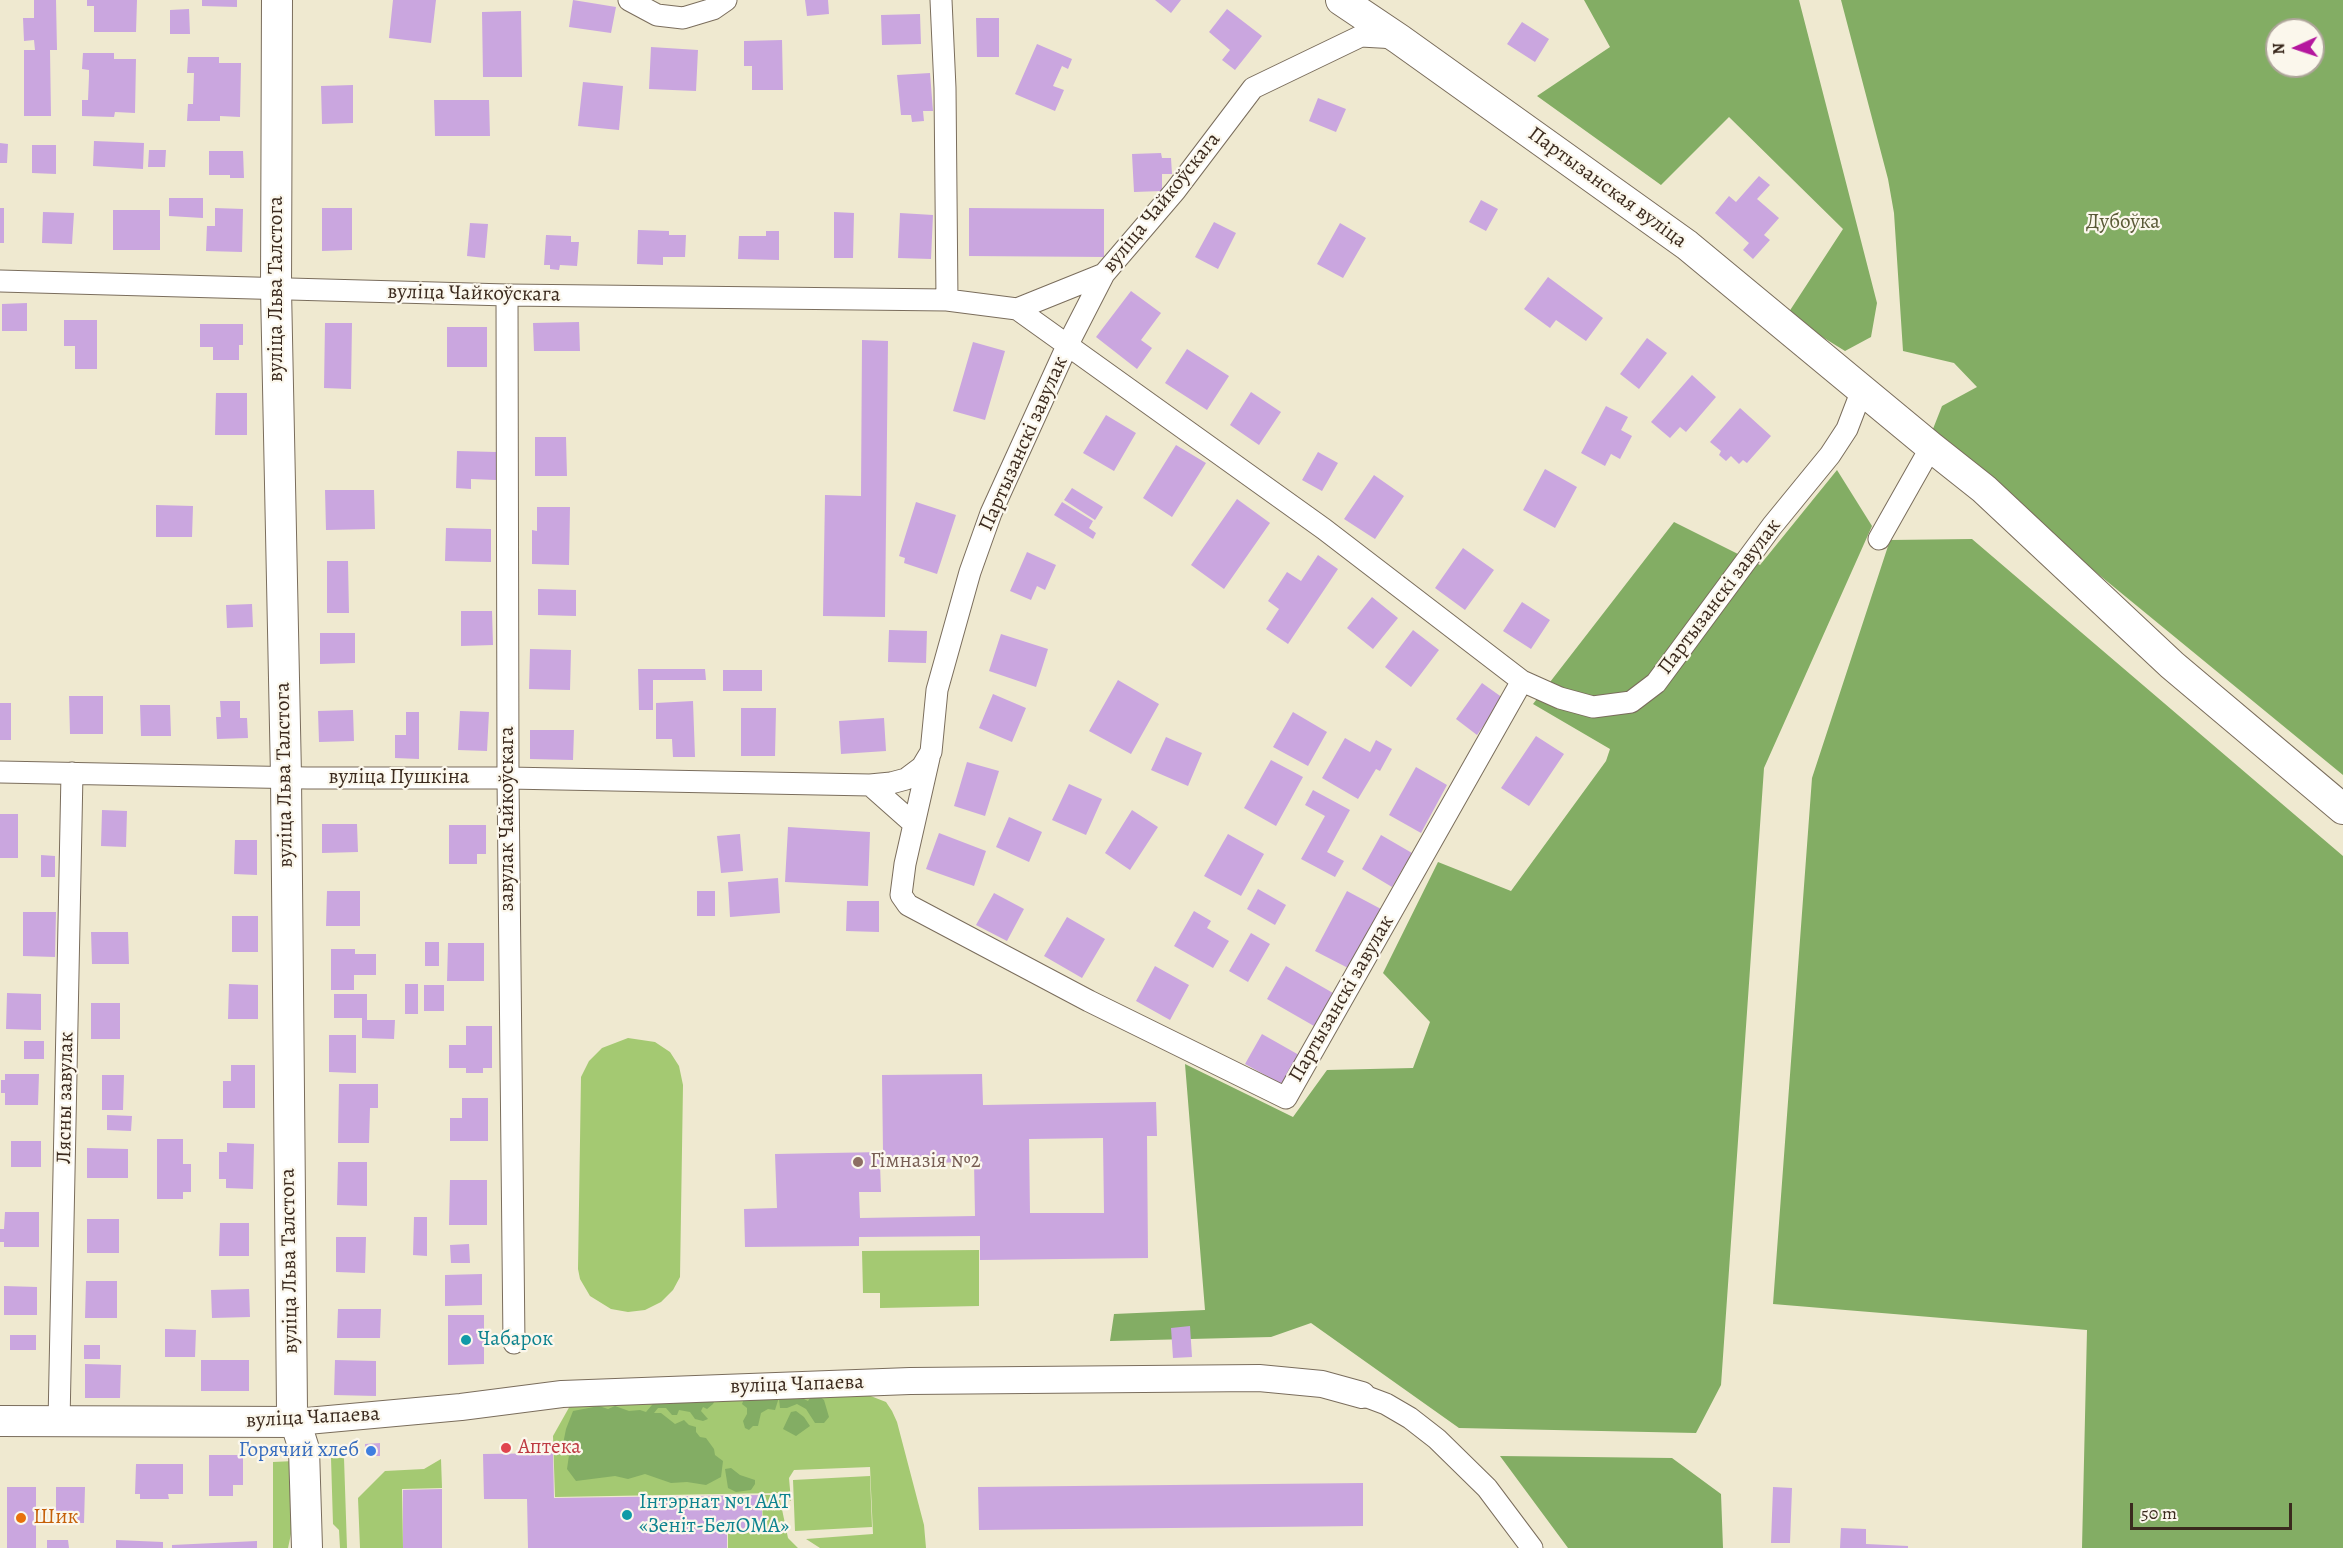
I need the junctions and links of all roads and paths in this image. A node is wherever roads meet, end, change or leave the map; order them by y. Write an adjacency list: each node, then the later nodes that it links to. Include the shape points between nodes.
1 (277, 0): 9 (main road, вуліца Льва Талстога)
2 (629, 0): 3 (street, via 657,15 683,18 713,9)
3 (726, 0)
4 (941, 0): 11 (street)
5 (1341, 0): 6 (main road, Партызанская вуліца)
6 (1399, 39): 7 (street, вуліца Чайкоўскага, via 1361,36 1253,88 1175,191); 14 (main road, Партызанская вуліца, via 1687,245)
7 (1104, 274): 12 (street); 13 (street, вуліца Чайкоўскага)
8 (0, 281): 9 (street, вуліца Чайкоўскага)
9 (276, 289): 10 (street, вуліца Чайкоўскага); 21 (main road, вуліца Льва Талстога)
10 (507, 295): 11 (street, вуліца Чайкоўскага); 22 (street, завулак Чайкоўскага)
11 (947, 300): 12 (street, вуліца Чайкоўскага)
12 (1017, 309): 13 (street, вуліца Чайкоўскага)
13 (1067, 346): 17 (street, Партызанскі завулак, via 1323,529); 18 (street, Партызанскі завулак, via 991,513 970,572 937,690)
14 (1862, 390): 15 (main road, Партызанская вуліца); 17 (street, Партызанскі завулак, via 1847,429 1830,455 1772,526 1656,683 1631,702 1593,707)
15 (1931, 447): 16 (street); 24 (main road, Партызанская вуліца, via 1984,489 2172,665)
16 (1879, 539)
17 (1522, 681): 25 (street, Партызанскі завулак, via 1286,1098 1089,1001 908,905 901,895)
18 (931, 752): 23 (street, via 922,767 906,779); 25 (street, Партызанскі завулак)
19 (0, 772): 20 (street, вуліца Пушкіна)
20 (72, 773): 21 (street, вуліца Пушкіна); 29 (street, Лясны завулак)
21 (286, 776): 22 (street, вуліца Пушкіна); 30 (main road, вуліца Льва Талстога, via 292,1411)
22 (508, 778): 23 (street, вуліца Пушкіна); 26 (street, завулак Чайкоўскага)
23 (870, 785): 25 (street)
24 (2343, 809)
25 (914, 824)
26 (514, 1343)
27 (1362, 1395): 30 (street, вуліца Чапаева, via 1314,1383 1258,1378 910,1381 562,1394); 32 (street, вуліца Чапаева, via 1410,1418 1437,1439 1487,1488)
28 (0, 1421): 29 (main road, вуліца Чапаева)
29 (59, 1422): 30 (main road, вуліца Чапаева)
30 (296, 1422): 31 (main road, вуліца Льва Талстога, via 304,1449)
31 (307, 1548)
32 (1532, 1548)

